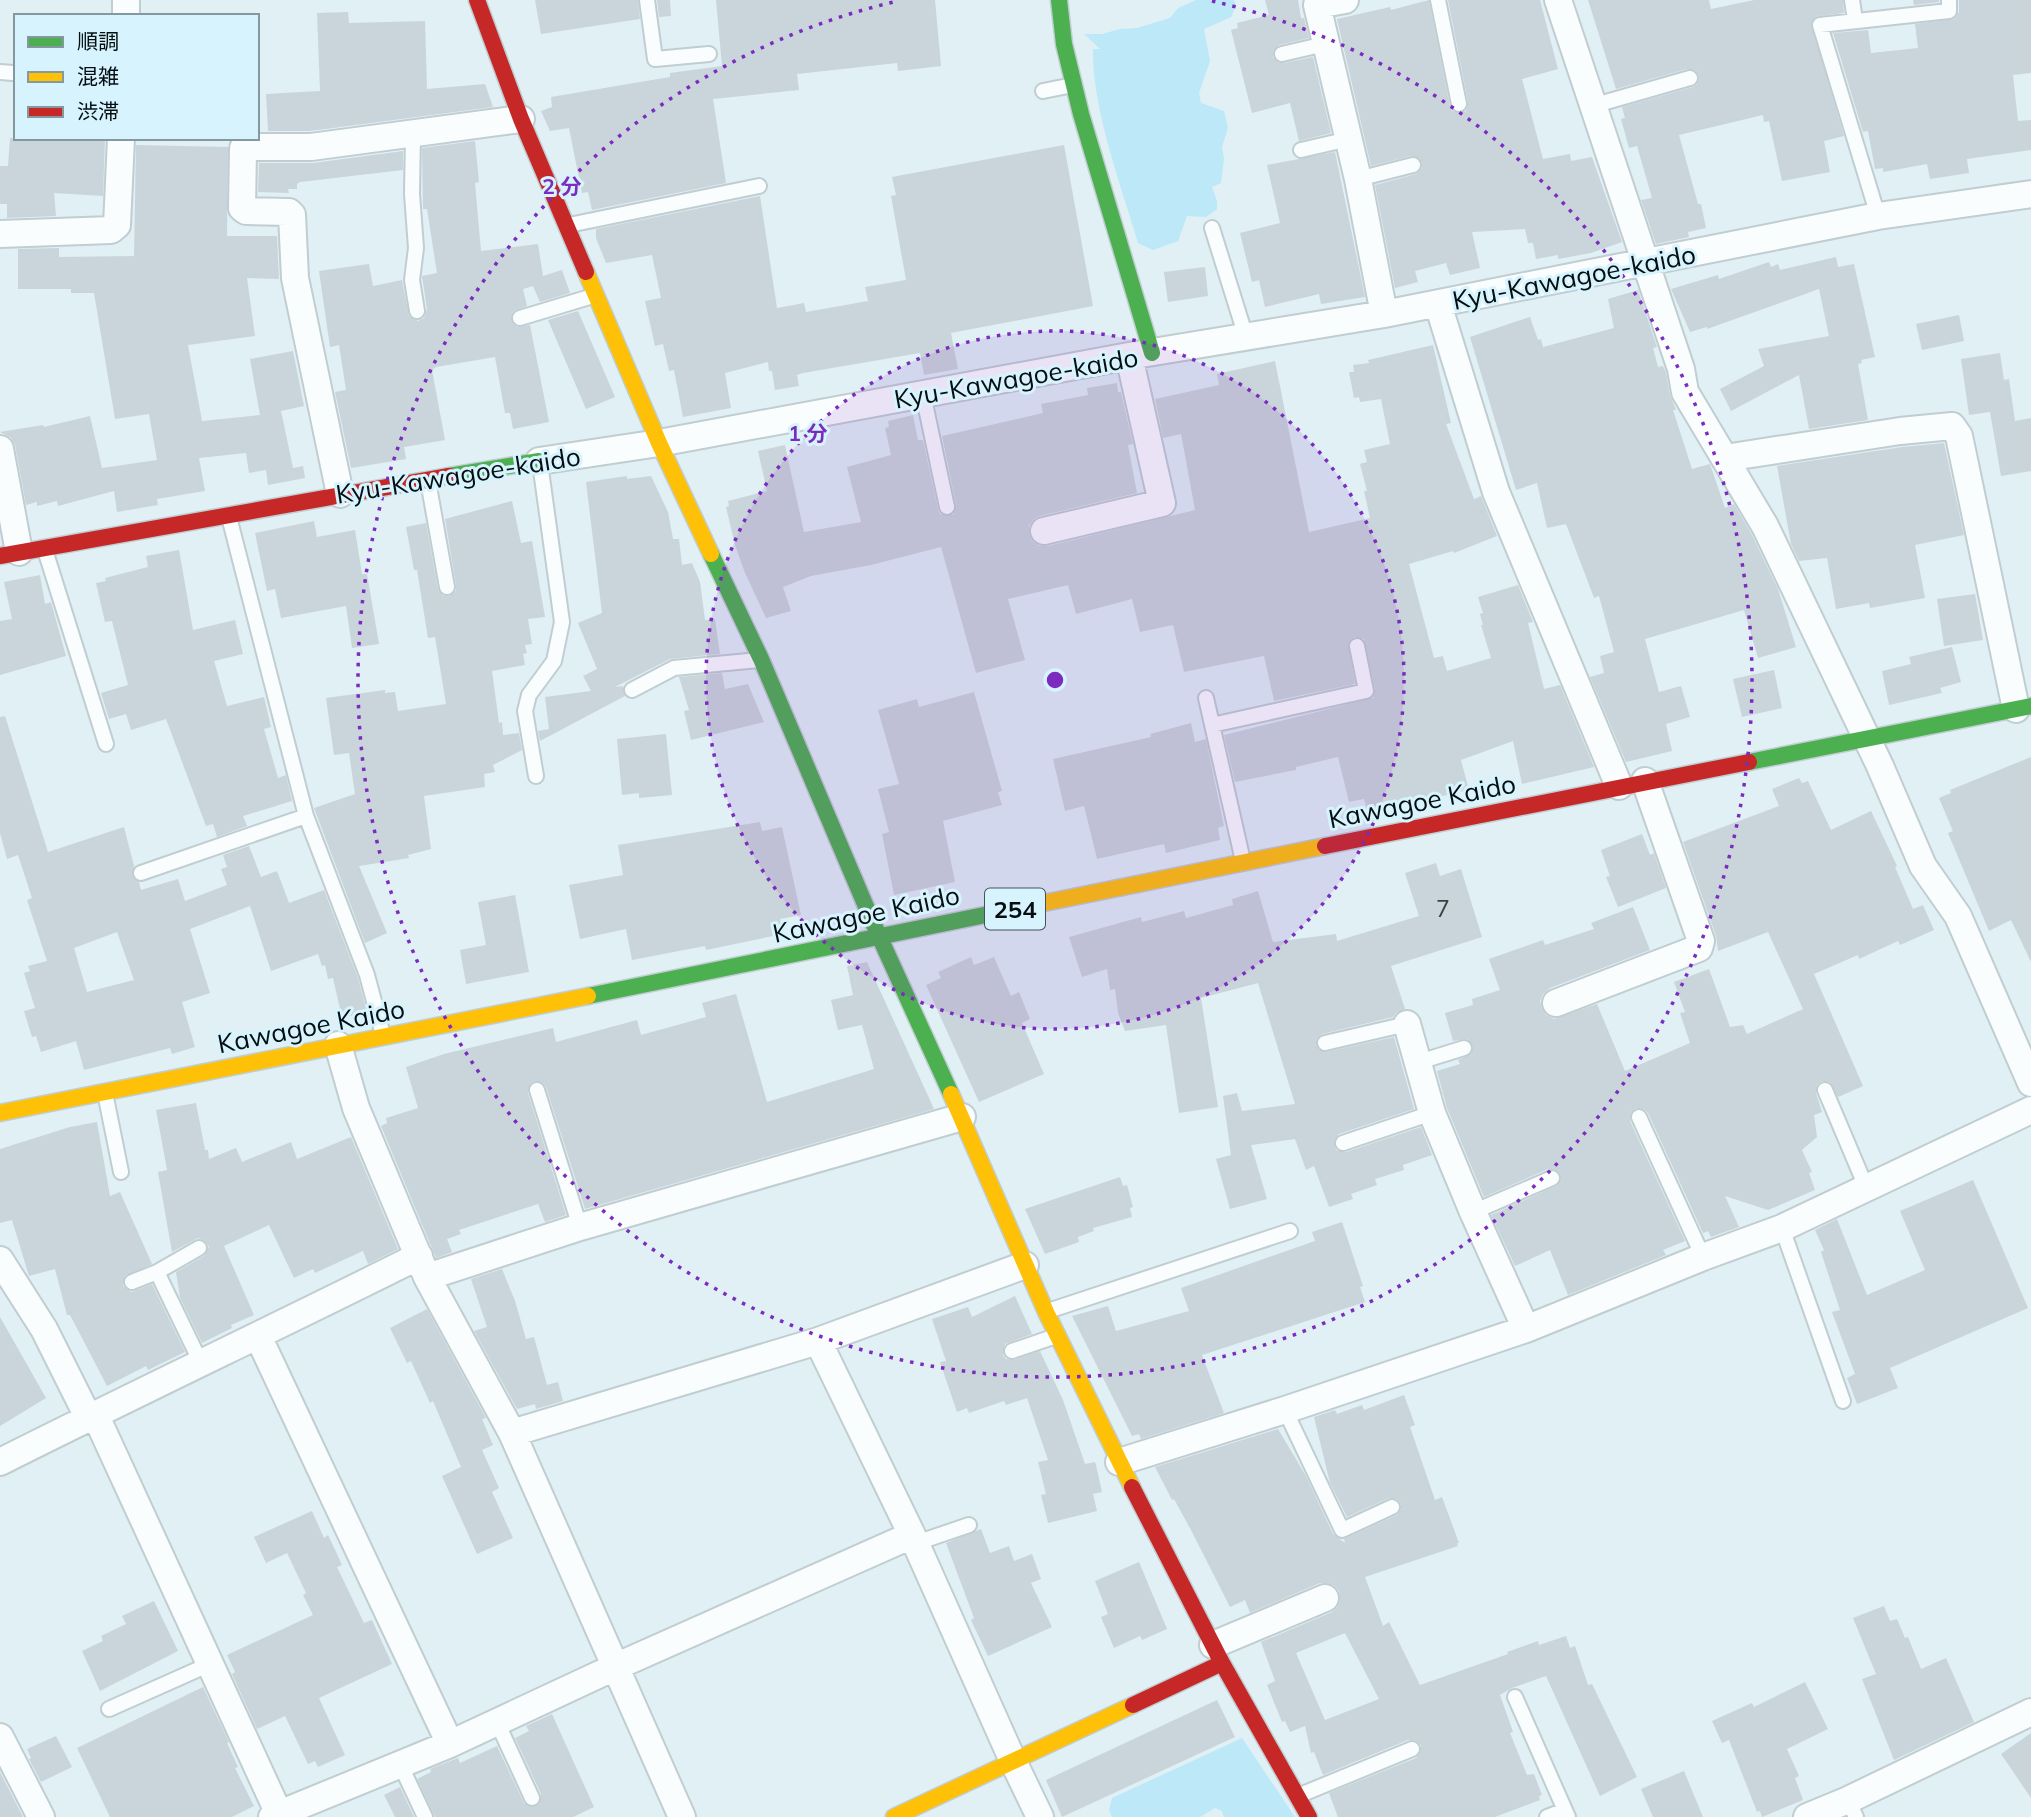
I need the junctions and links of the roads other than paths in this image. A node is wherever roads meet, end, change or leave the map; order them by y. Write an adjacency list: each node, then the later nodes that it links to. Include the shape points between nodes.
1 (477, 0): 18 (main road)
2 (647, 0): 11 (lane, via 655,59)
3 (1345, 0): 10 (street, via 1317,5)
4 (1438, 0): 16 (lane)
5 (1558, 0): 17 (street)
6 (1852, 0): 9 (lane)
7 (1949, 0): 9 (lane, via 1949,11)
8 (1065, 5): 14 (main road, via 1064,44)
9 (1855, 20): 27 (lane, via 1820,25)
10 (1325, 44): 12 (lane); 20 (street)
11 (709, 54)
12 (1282, 54)
13 (1690, 78): 17 (lane)
14 (1074, 85): 15 (lane); 38 (main road)
15 (1043, 91)
16 (1459, 104)
17 (1592, 106): 31 (street)
18 (521, 119): 19 (street); 28 (main road)
19 (413, 134): 34 (lane, via 416,248 412,280); 45 (street, via 311,147 243,149 242,208 292,215 295,278)
20 (1349, 139): 22 (lane); 24 (street)
21 (121, 140): 30 (street, via 117,225 111,230)
22 (1301, 150)
23 (1413, 166): 24 (lane)
24 (1359, 179): 35 (street)
25 (759, 186): 28 (lane)
26 (2031, 194): 27 (street, Kyu-Kawagoe-kaido)
27 (1878, 216): 31 (street, Kyu-Kawagoe-kaido)
28 (568, 226): 32 (main road)
29 (1212, 228): 37 (lane)
30 (0, 234)
31 (1645, 263): 33 (street, Kyu-Kawagoe-kaido); 42 (street, via 1685,392)
32 (594, 296): 36 (lane); 40 (main road)
33 (1438, 304): 35 (street, Kyu-Kawagoe-kaido); 60 (street, via 1496,492)
34 (417, 311)
35 (1384, 314): 37 (street, Kyu-Kawagoe-kaido)
36 (520, 318)
37 (1246, 337): 38 (street, Kyu-Kawagoe-kaido)
38 (1140, 355): 39 (street, Kyu-Kawagoe-kaido); 48 (street, via 1162,503)
39 (923, 394): 40 (street, Kyu-Kawagoe-kaido); 46 (lane)
40 (659, 443): 43 (street, Kyu-Kawagoe-kaido); 52 (main road)
41 (0, 449): 49 (street)
42 (1725, 458): 55 (street, via 1952,426 1959,436); 57 (street, via 1765,526)
43 (539, 461): 44 (main road, Kyu-Kawagoe-kaido); 59 (lane, via 562,622 554,660 529,695 525,711)
44 (428, 478): 45 (main road, Kyu-Kawagoe-kaido); 50 (lane)
45 (340, 494): 47 (main road, Kyu-Kawagoe-kaido)
46 (947, 507)
47 (229, 515): 49 (main road, Kyu-Kawagoe-kaido); 61 (lane)
48 (1044, 531)
49 (21, 552): 58 (lane)
50 (447, 587)
51 (1357, 646): 56 (lane, via 1366,691)
52 (761, 659): 53 (lane, via 674,668); 64 (main road)
53 (632, 690)
54 (1206, 698): 56 (lane)
55 (2024, 708): 57 (main road, Kawagoe Kaido / 254)
56 (1212, 726): 62 (lane)
57 (1867, 739): 60 (main road, Kawagoe Kaido / 254); 72 (street, via 1923,866 1958,916)
58 (107, 744)
59 (536, 776)
60 (1632, 784): 62 (main road, Kawagoe Kaido / 254); 65 (street, via 1701,941 1699,948)
61 (306, 816): 63 (lane); 67 (lane, via 367,975)
62 (1243, 862): 64 (main road, Kawagoe Kaido / 254)
63 (141, 873)
64 (879, 936): 67 (main road, Kawagoe Kaido / 254); 79 (main road)
65 (1556, 1003)
66 (1408, 1024): 68 (lane); 71 (street)
67 (384, 1038): 69 (main road, Kawagoe Kaido / 254)
68 (1325, 1043)
69 (338, 1045): 75 (main road, Kawagoe Kaido / 254); 93 (street, via 364,1130)
70 (1464, 1048): 71 (lane)
71 (1419, 1062): 78 (street)
72 (2031, 1083)
73 (537, 1090): 86 (lane)
74 (1825, 1090): 84 (lane)
75 (105, 1092): 77 (main road, Kawagoe Kaido / 254); 82 (lane)
76 (2031, 1110): 84 (street)
77 (0, 1113)
78 (1432, 1113): 81 (lane); 85 (street)
79 (962, 1117): 86 (street); 92 (main road)
80 (1639, 1117): 90 (lane)
81 (1343, 1143)
82 (121, 1172)
83 (1552, 1178): 85 (lane)
84 (1866, 1187): 87 (street)
85 (1472, 1212): 97 (street)
86 (580, 1227): 93 (street)
87 (1782, 1228): 90 (street); 103 (lane)
88 (1290, 1231): 96 (lane)
89 (199, 1248): 94 (lane)
90 (1703, 1257): 97 (street)
91 (0, 1260): 105 (street)
92 (1025, 1265): 96 (main road); 100 (street)
93 (423, 1267): 99 (street); 106 (street)
94 (157, 1272): 95 (lane); 102 (lane)
95 (132, 1282)
96 (1046, 1311): 98 (main road)
97 (1526, 1329): 104 (street)
98 (1057, 1335): 101 (lane); 107 (main road)
99 (258, 1336): 102 (street); 121 (street)
100 (818, 1340): 106 (street); 111 (street)
101 (1012, 1351)
102 (200, 1361): 105 (street)
103 (1843, 1401)
104 (1285, 1410): 107 (street); 109 (lane, via 1342,1530)
105 (92, 1416): 108 (street); 114 (street)
106 (512, 1433): 115 (street)
107 (1119, 1461): 113 (main road)
108 (0, 1462)
109 (1392, 1507)
110 (968, 1525): 111 (lane)
111 (914, 1539): 115 (street); 123 (street)
112 (1325, 1598): 113 (street)
113 (1217, 1654): 123 (main road); 125 (main road)
114 (210, 1664): 117 (lane); 129 (street)
115 (615, 1667): 119 (street); 132 (street)
116 (1515, 1697): 128 (lane)
117 (109, 1709)
118 (2031, 1712): 127 (street)
119 (497, 1722): 121 (street); 126 (lane)
120 (0, 1737): 130 (street)
121 (450, 1744): 124 (street)
122 (1412, 1749): 125 (lane)
123 (1013, 1761): 133 (main road); 134 (street)
124 (400, 1764): 129 (street); 131 (lane)
125 (1297, 1796): 135 (main road)
126 (532, 1798)
127 (1852, 1809): 137 (street)
128 (1567, 1814): 136 (lane)
129 (275, 1815)
130 (41, 1817)
131 (425, 1817)
132 (682, 1817)
133 (894, 1817)
134 (1040, 1817)
135 (1309, 1817)
136 (1547, 1817)
137 (1807, 1817)

